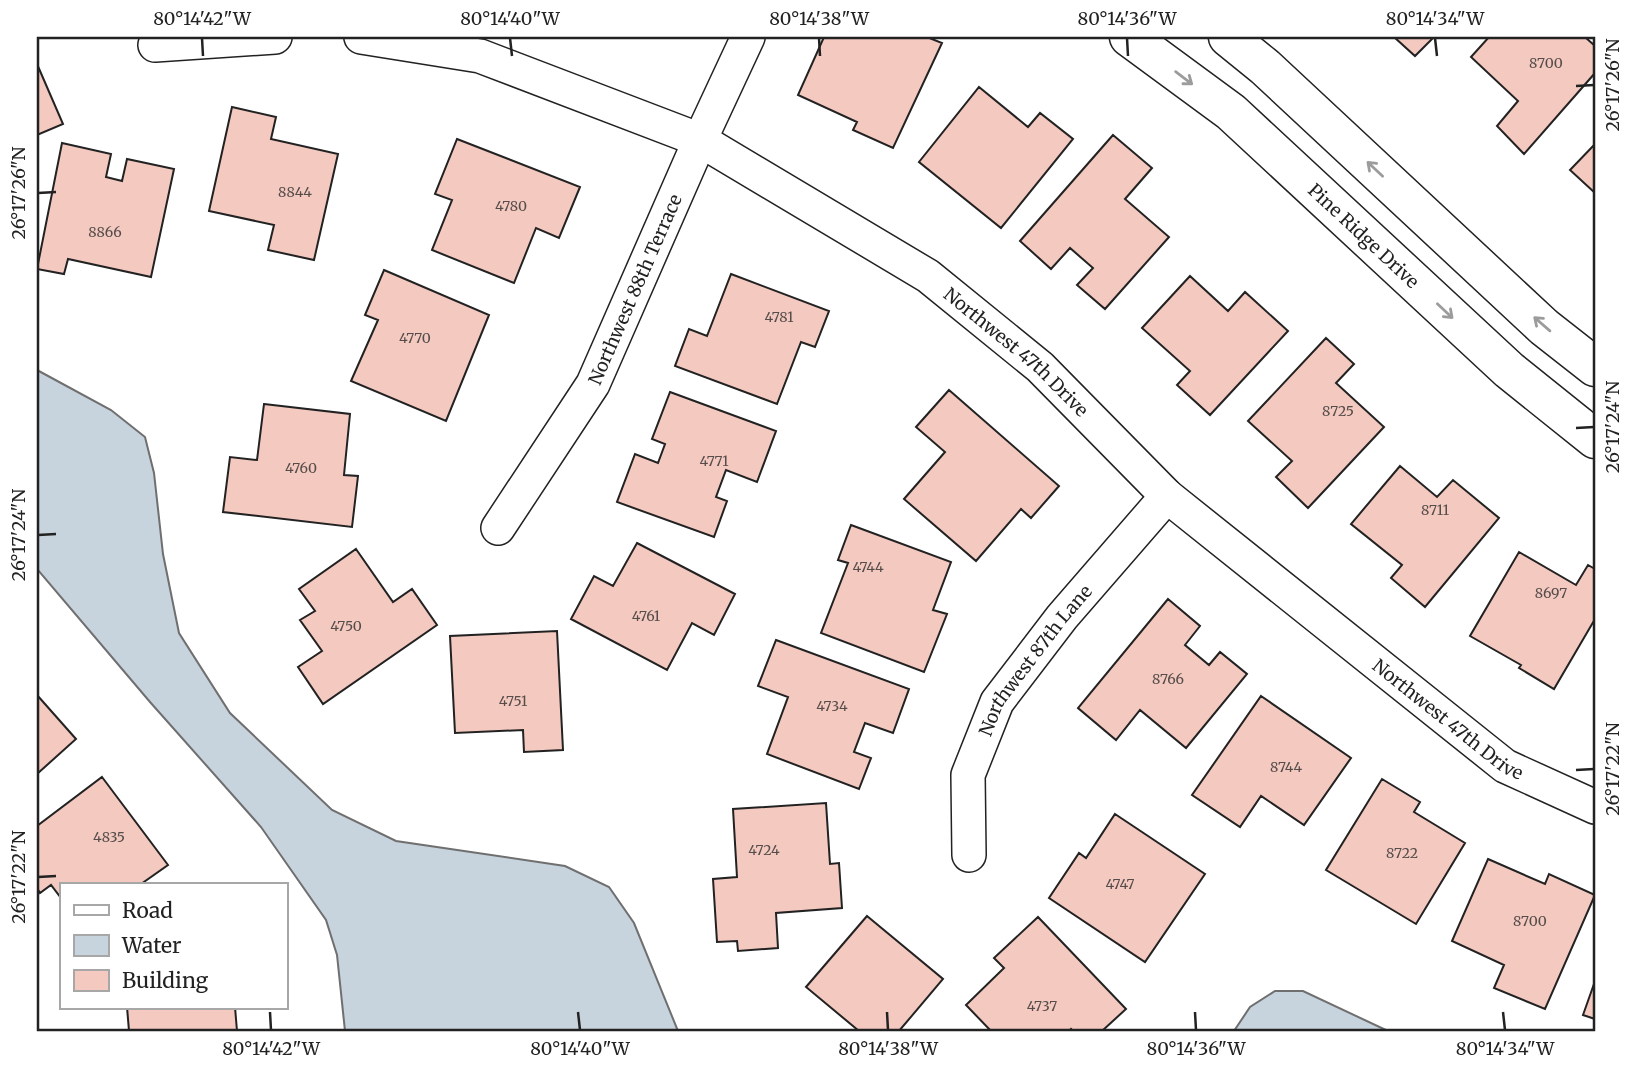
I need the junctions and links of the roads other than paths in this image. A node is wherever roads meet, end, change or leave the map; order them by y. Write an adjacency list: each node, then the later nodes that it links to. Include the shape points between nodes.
1 (275, 37): 6 (street)
2 (361, 37): 7 (street, Northwest 47th Drive, via 480,56)
3 (748, 37): 7 (street, Northwest 88th Terrace)
4 (1129, 37): 9 (street, Pine Ridge Drive, one-way to 9, via 1231,112 1509,370)
5 (1228, 37): 8 (street, one-way to 5, via 1544,327)
6 (155, 45)
7 (700, 140): 10 (street, Northwest 47th Drive, via 928,275 1040,367); 11 (street, Northwest 88th Terrace, via 593,384)
8 (1595, 367)
9 (1595, 439)
10 (1167, 496): 12 (street, Northwest 47th Drive, via 1506,766); 13 (street, Northwest 87th Lane, via 1062,617 996,702 968,775)
11 (498, 528)
12 (1595, 807)
13 (969, 855)

